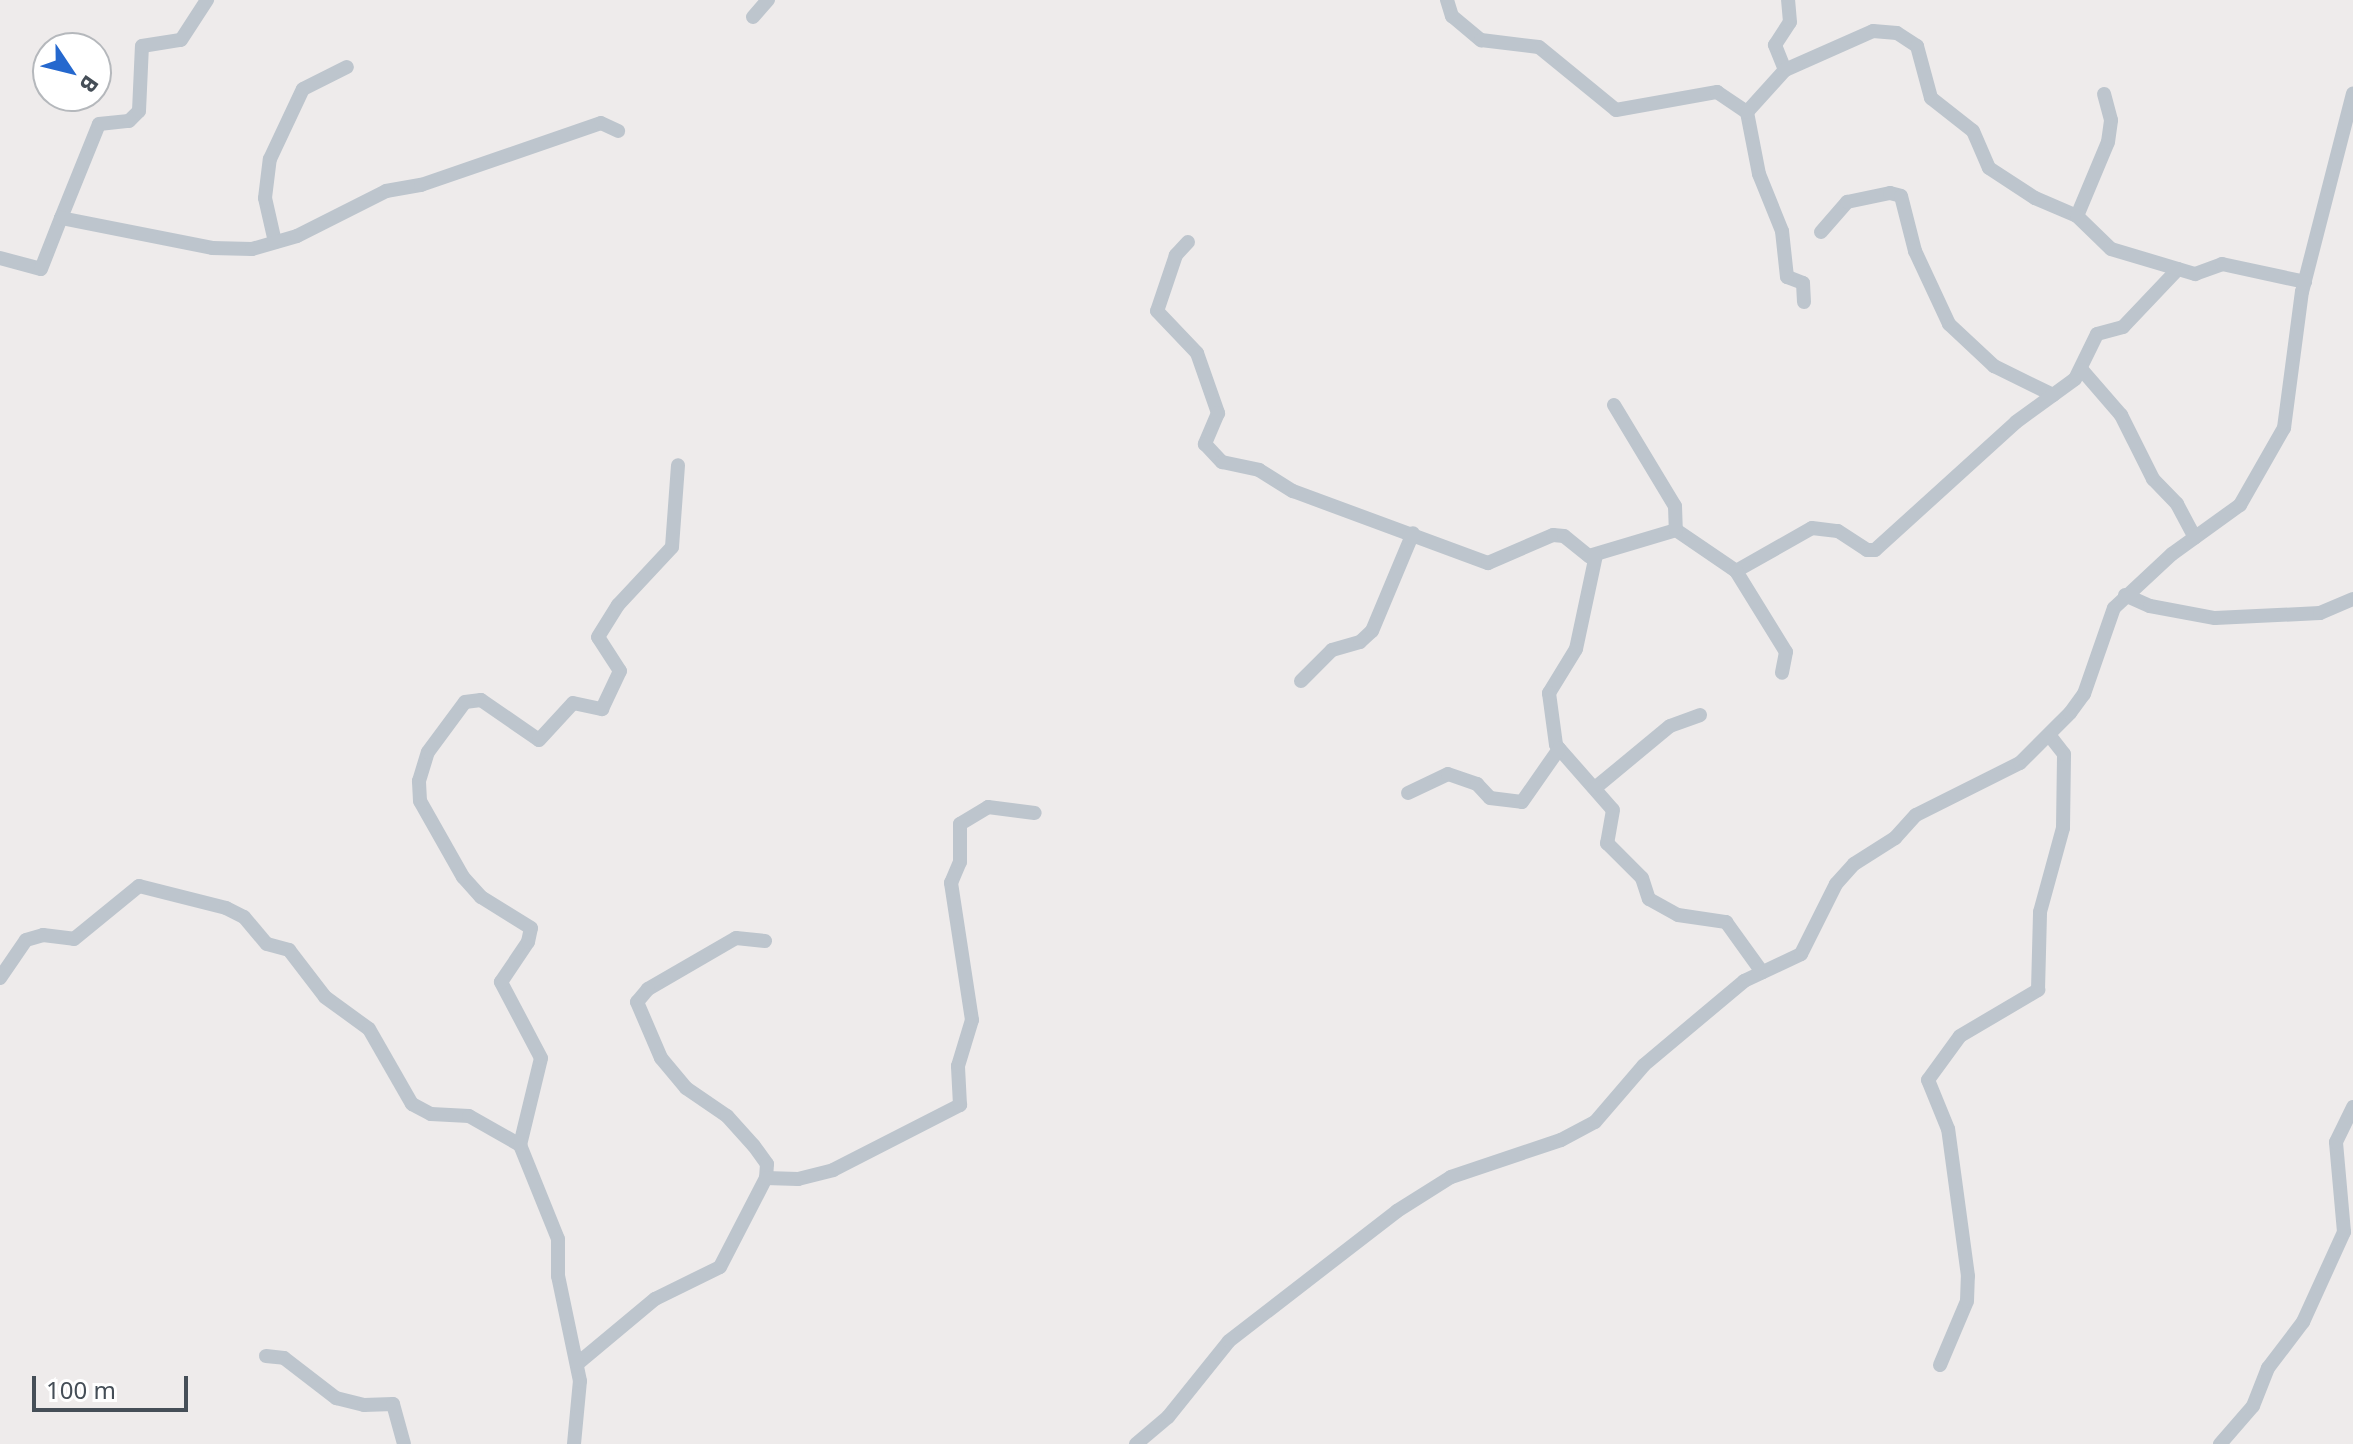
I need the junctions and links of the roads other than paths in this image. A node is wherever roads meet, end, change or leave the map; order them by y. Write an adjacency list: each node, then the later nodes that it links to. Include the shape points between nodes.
1 (207, 0): 13 (street, via 181,40 142,46 139,111 129,121 99,124)
2 (768, 0): 5 (street)
3 (1447, 0): 10 (street, via 1452,16 1481,40 1539,47 1616,110 1717,92)
4 (1788, 0): 7 (street, via 1790,22 1775,45)
5 (753, 17)
6 (347, 67): 15 (street, via 303,89 270,159 265,198)
7 (1785, 70): 10 (street); 12 (street, via 1861,34 1883,31 1907,37 1919,51 1933,101 1970,127 1989,168 2023,192)
8 (2353, 93): 19 (street)
9 (2104, 94): 12 (street, via 2111,120 2108,142)
10 (1747, 112): 20 (street, via 1759,174 1782,231 1787,277 1803,283)
11 (618, 131): 15 (street, via 601,123 421,185 386,191)
12 (2077, 216): 18 (street, via 2111,249)
13 (61, 218): 15 (street, via 212,248 242,250); 17 (street, via 41,269)
14 (1821, 232): 22 (street, via 1847,202 1890,193 1901,196 1915,251 1949,324 1994,366)
15 (275, 242)
16 (1188, 242): 26 (street, via 1176,255 1157,311 1192,345 1206,376 1218,413 1207,448 1227,465 1259,470 1293,491)
17 (0, 258)
18 (2178, 269): 19 (street, via 2195,274 2222,264); 21 (street, via 2123,327 2097,334)
19 (2305, 282): 27 (street, via 2284,428 2245,499)
20 (1804, 302)
21 (2082, 370): 22 (street); 27 (street, via 2121,415 2153,479 2177,504)
22 (2053, 395): 29 (street, via 1875,550 1838,531 1812,528)
23 (1614, 405): 25 (street, via 1675,506)
24 (678, 465): 44 (street, via 672,547 624,597 598,637 620,671 602,709 573,703 539,740 473,699 465,702 420,771 420,801 463,877 481,897 531,928 528,942 501,980 542,1065)
25 (1676, 530): 28 (street); 29 (street)
26 (1413, 533): 28 (street, via 1488,563 1553,535 1564,536 1578,552); 33 (street, via 1372,631 1360,642 1332,650)
27 (2195, 538): 30 (street)
28 (1596, 555): 36 (street, via 1576,649 1549,693)
29 (1736, 571): 32 (street, via 1786,652)
30 (2125, 595): 31 (street, via 2150,606 2215,618 2320,613); 35 (street, via 2107,620 2079,704)
31 (2353, 599)
32 (1782, 673)
33 (1301, 681)
34 (1700, 715): 37 (street, via 1670,726)
35 (2049, 735): 41 (street, via 2020,763 1916,815 1895,838 1854,864 1836,884 1801,954); 48 (street, via 2064,754 2063,828 2040,912 2038,990 1960,1036 1928,1080 1948,1129 1968,1276 1967,1301)
36 (1559, 749): 37 (street); 38 (street, via 1522,802 1490,798 1479,786 1448,774)
37 (1595, 788): 41 (street, via 1615,813 1607,843 1635,870 1649,899 1678,915 1726,922)
38 (1408, 793)
39 (1035, 813): 45 (street, via 988,807 960,824 960,862 951,883 972,1020 958,1066 960,1105 833,1170 798,1179)
40 (765, 941): 45 (street, via 743,936 712,949 648,989 637,1007 676,1079 730,1119 764,1158)
41 (1762, 972): 51 (street, via 1744,981 1644,1065 1595,1122 1561,1140 1451,1177 1344,1249 1223,1347 1168,1417)
42 (0, 978): 44 (street, via 26,940 43,935 74,939 139,886 226,908 244,917 267,944 289,950 325,997 369,1029 412,1104 431,1114 469,1116)
43 (2353, 1107): 52 (street, via 2336,1142 2344,1232 2303,1322 2268,1368 2253,1406)
44 (520, 1145): 47 (street, via 554,1221 563,1309)
45 (766, 1178): 47 (street, via 720,1267 655,1299)
46 (266, 1356): 49 (street, via 284,1358 336,1398 364,1405 393,1404)
47 (577, 1364): 50 (street, via 580,1413)
48 (1940, 1365)
49 (404, 1444)
50 (574, 1444)
51 (1136, 1444)
52 (2220, 1444)

